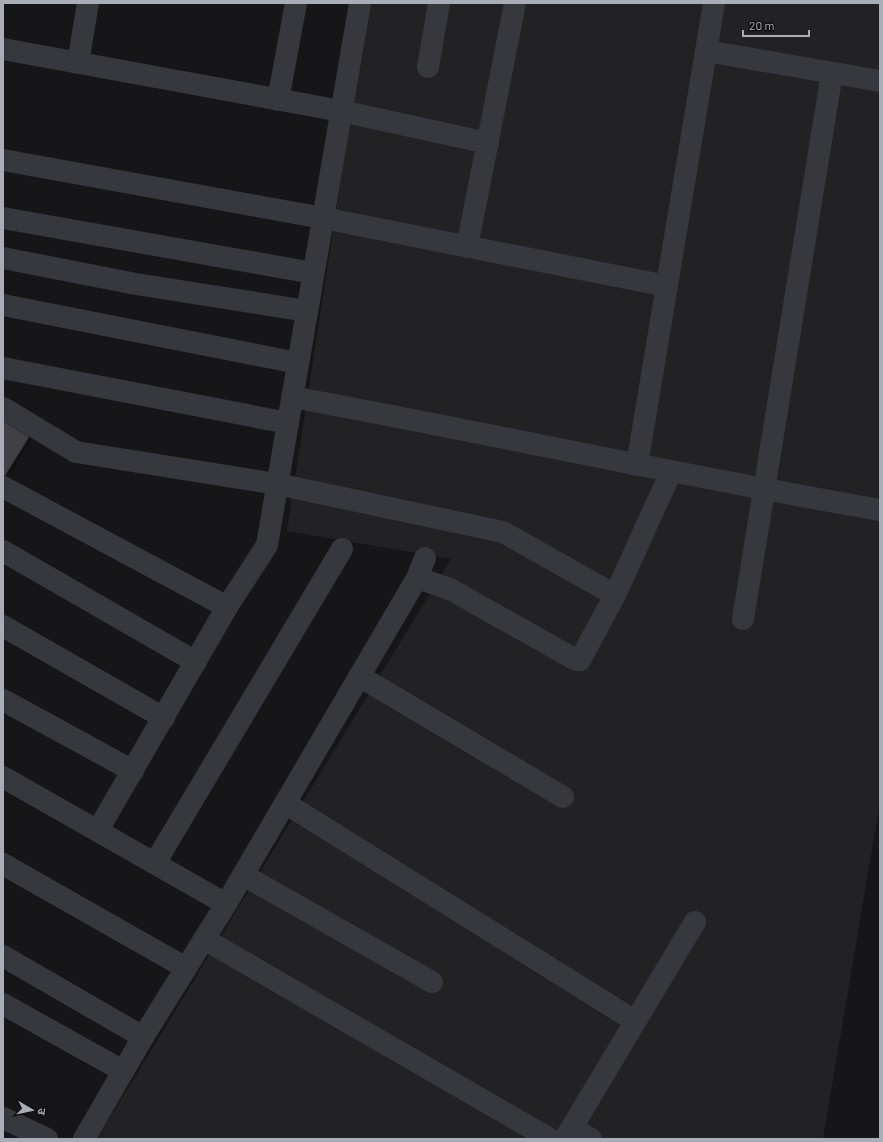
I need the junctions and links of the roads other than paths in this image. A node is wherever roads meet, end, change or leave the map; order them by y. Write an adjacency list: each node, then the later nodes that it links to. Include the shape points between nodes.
1 (88, 3): 9 (street)
2 (296, 3): 13 (street)
3 (360, 3): 14 (street)
4 (439, 3): 10 (street)
5 (515, 3): 15 (street)
6 (714, 3): 8 (street)
7 (3, 49): 9 (street)
8 (706, 51): 11 (street); 22 (street)
9 (78, 63): 13 (street)
10 (428, 67)
11 (832, 73): 12 (street); 34 (street)
12 (880, 81)
13 (278, 100): 14 (street)
14 (341, 111): 15 (street); 18 (street)
15 (488, 143): 19 (street)
16 (3, 160): 18 (street)
17 (3, 218): 21 (street)
18 (323, 218): 19 (street); 21 (street)
19 (467, 247): 22 (street)
20 (3, 258): 24 (street, via 136,284)
21 (314, 272): 24 (street)
22 (667, 286): 30 (street)
23 (3, 305): 25 (street)
24 (307, 311): 25 (street)
25 (298, 363): 27 (street)
26 (3, 368): 29 (street)
27 (292, 397): 29 (street); 30 (street)
28 (3, 408): 32 (street, via 76,452)
29 (288, 423): 32 (street)
30 (638, 465): 31 (street)
31 (671, 472): 34 (street); 40 (street)
32 (277, 484): 40 (street, via 502,532); 41 (street, via 267,545)
33 (3, 487): 41 (street)
34 (762, 490): 35 (street); 42 (street)
35 (880, 510)
36 (342, 549): 53 (street)
37 (3, 551): 44 (street)
38 (426, 558): 39 (street)
39 (417, 578): 40 (street, via 450,589 576,660 581,658); 45 (street)
40 (615, 595)
41 (227, 607): 44 (street)
42 (743, 619)
43 (3, 626): 47 (street)
44 (196, 662): 47 (street)
45 (359, 676): 50 (street); 51 (street)
46 (3, 700): 48 (street)
47 (164, 718): 48 (street)
48 (133, 771): 52 (street)
49 (3, 776): 52 (street)
50 (563, 797)
51 (284, 803): 55 (street); 63 (street)
52 (98, 830): 53 (street)
53 (155, 863): 56 (street)
54 (3, 864): 60 (street)
55 (243, 874): 56 (street); 61 (street)
56 (226, 904): 58 (street)
57 (696, 922): 63 (street)
58 (204, 939): 60 (street); 70 (street)
59 (3, 956): 64 (street)
60 (186, 968): 64 (street)
61 (432, 982)
62 (3, 1004): 65 (street)
63 (635, 1021): 67 (street)
64 (143, 1037): 65 (street)
65 (123, 1071): 69 (street)
66 (3, 1118): 68 (street)
67 (568, 1133): 71 (street)
68 (47, 1139)
69 (84, 1139)
70 (550, 1139)
71 (591, 1139)

